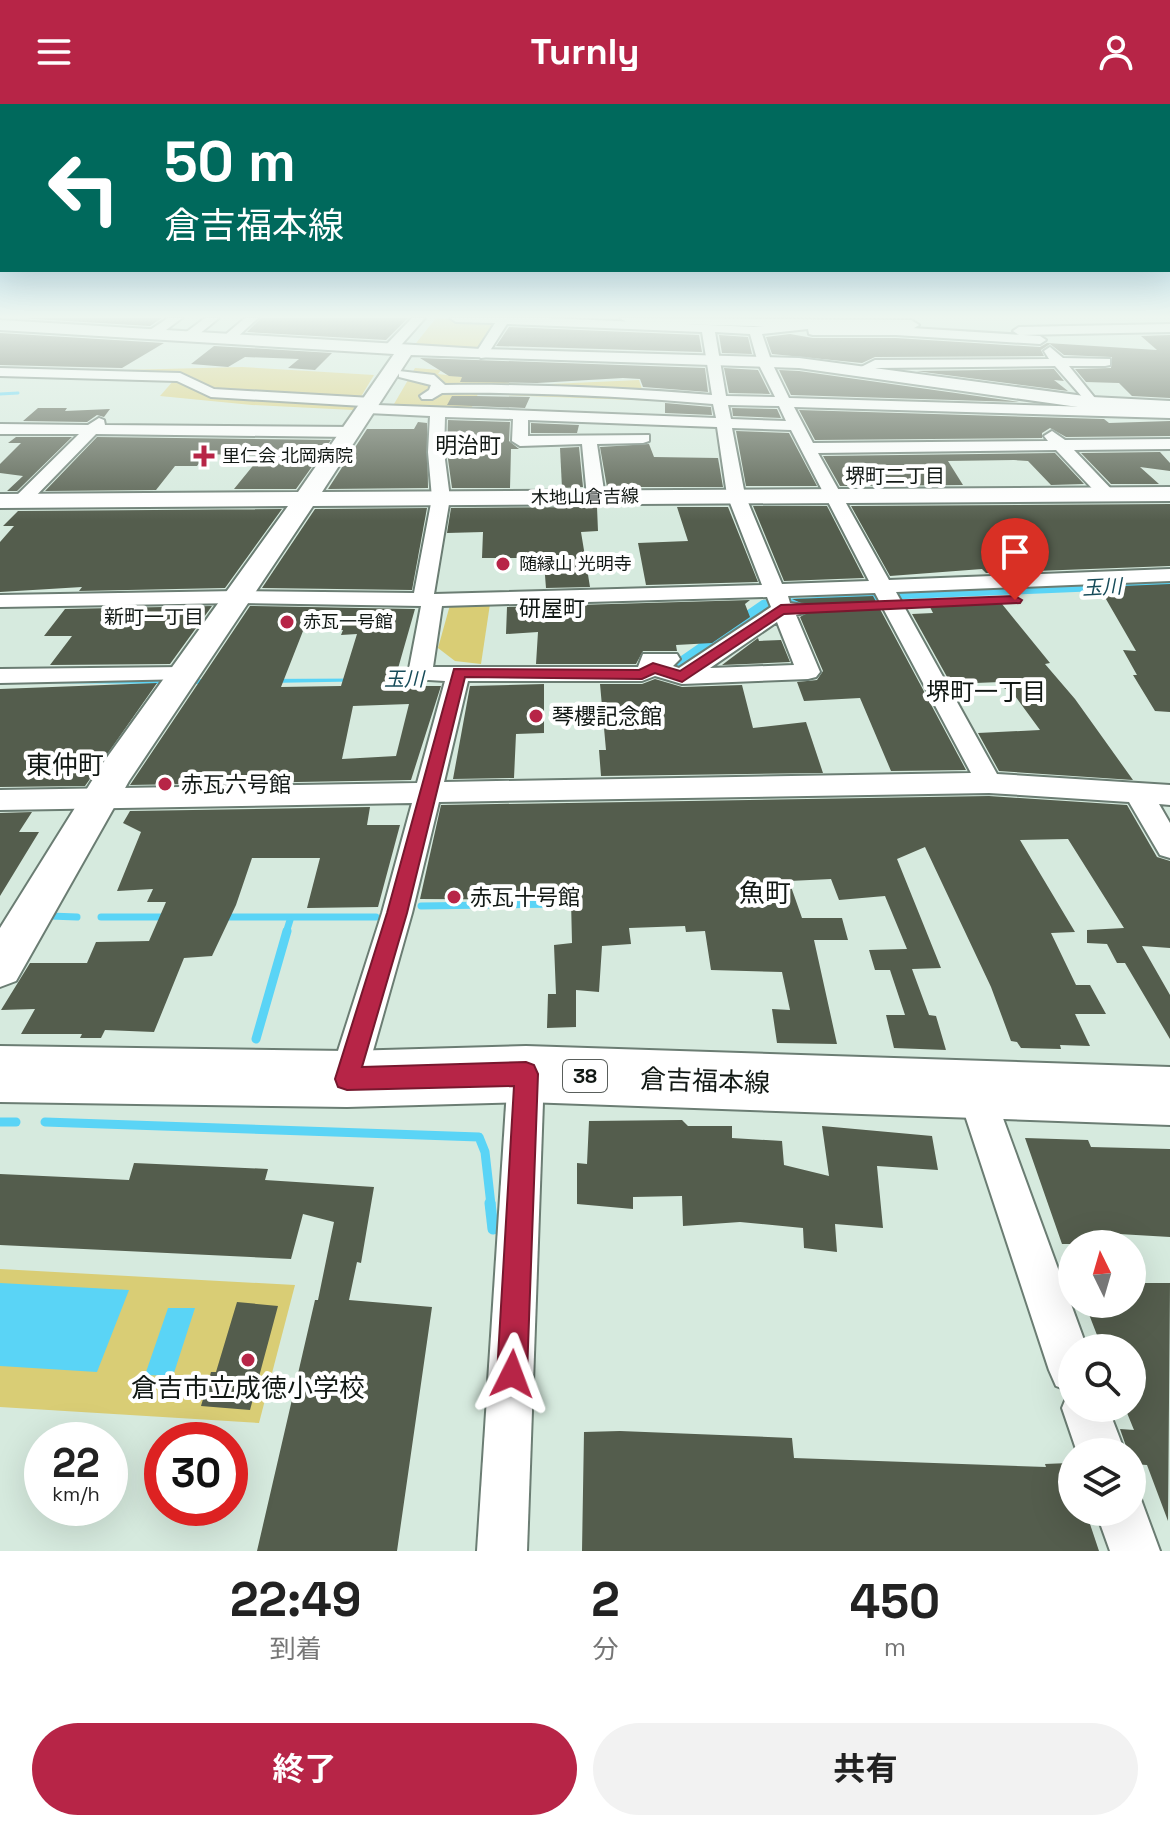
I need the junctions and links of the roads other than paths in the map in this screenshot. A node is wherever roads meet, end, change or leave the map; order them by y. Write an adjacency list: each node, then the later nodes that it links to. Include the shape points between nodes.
1 (197, 386): 13 (street, via 238,396)
2 (383, 386): 13 (main road)
3 (438, 386): 9 (street)
4 (677, 386): 10 (street)
5 (718, 386): 10 (street)
6 (776, 386): 11 (street)
7 (970, 386): 12 (main road)
8 (1079, 386): 12 (street)
9 (438, 389): 10 (street, via 540,388 652,396); 13 (street, via 413,400)
10 (719, 392): 11 (street); 20 (street)
11 (784, 402): 15 (street); 22 (street)
12 (1092, 403): 14 (main road)
13 (375, 404): 16 (street); 24 (main road)
14 (1170, 407)
15 (1026, 410): 17 (street); 27 (street)
16 (438, 412): 18 (street); 37 (street)
17 (1170, 414)
18 (521, 415): 19 (street); 26 (street, via 520,441)
19 (580, 417): 20 (street); 26 (street)
20 (723, 424): 22 (street); 34 (street)
21 (97, 426): 23 (street); 24 (street); 39 (street)
22 (796, 426): 31 (street)
23 (0, 429)
24 (352, 432): 38 (main road)
25 (643, 438): 26 (street)
26 (586, 440): 36 (street)
27 (1059, 444): 28 (street); 29 (street); 32 (street)
28 (1170, 444)
29 (996, 445): 30 (street); 30 (street, via 1010,462 892,465)
30 (874, 447): 31 (street)
31 (807, 448): 35 (street)
32 (1107, 494): 33 (main road, 木地山倉吉線); 35 (main road, 木地山倉吉線)
33 (1170, 494)
34 (736, 495): 35 (main road, 木地山倉吉線); 36 (main road, 木地山倉吉線); 45 (street)
35 (832, 495): 42 (street)
36 (596, 497): 37 (main road, 木地山倉吉線)
37 (441, 498): 38 (main road, 木地山倉吉線); 44 (street)
38 (305, 499): 39 (main road, 木地山倉吉線); 43 (main road)
39 (10, 501)
40 (1170, 575): 42 (street)
41 (1170, 594): 42 (street)
42 (887, 596): 45 (street); 51 (street)
43 (238, 597): 44 (street); 46 (street); 49 (main road)
44 (428, 600): 45 (street); 48 (street, via 420,674)
45 (778, 600): 47 (street); 47 (street, via 808,672)
46 (3, 604)
47 (664, 666): 48 (street, via 642,674)
48 (459, 672): 53 (street)
49 (182, 674): 50 (street); 56 (main road)
50 (0, 676)
51 (989, 783): 52 (street); 53 (street)
52 (1137, 792): 54 (street); 57 (street)
53 (427, 794): 56 (street); 61 (street)
54 (1170, 795)
55 (0, 800): 56 (street)
56 (99, 800): 58 (main road)
57 (1170, 847)
58 (0, 967)
59 (0, 1074): 61 (main road, 倉吉福本線 / 38)
60 (526, 1074): 61 (main road, 倉吉福本線 / 38); 62 (main road, 倉吉福本線 / 38); 66 (street)
61 (347, 1079)
62 (975, 1091): 63 (main road, 倉吉福本線 / 38); 64 (street)
63 (1170, 1096)
64 (1059, 1334)
65 (1126, 1526): 67 (street)
66 (502, 1551)
67 (1135, 1551)

